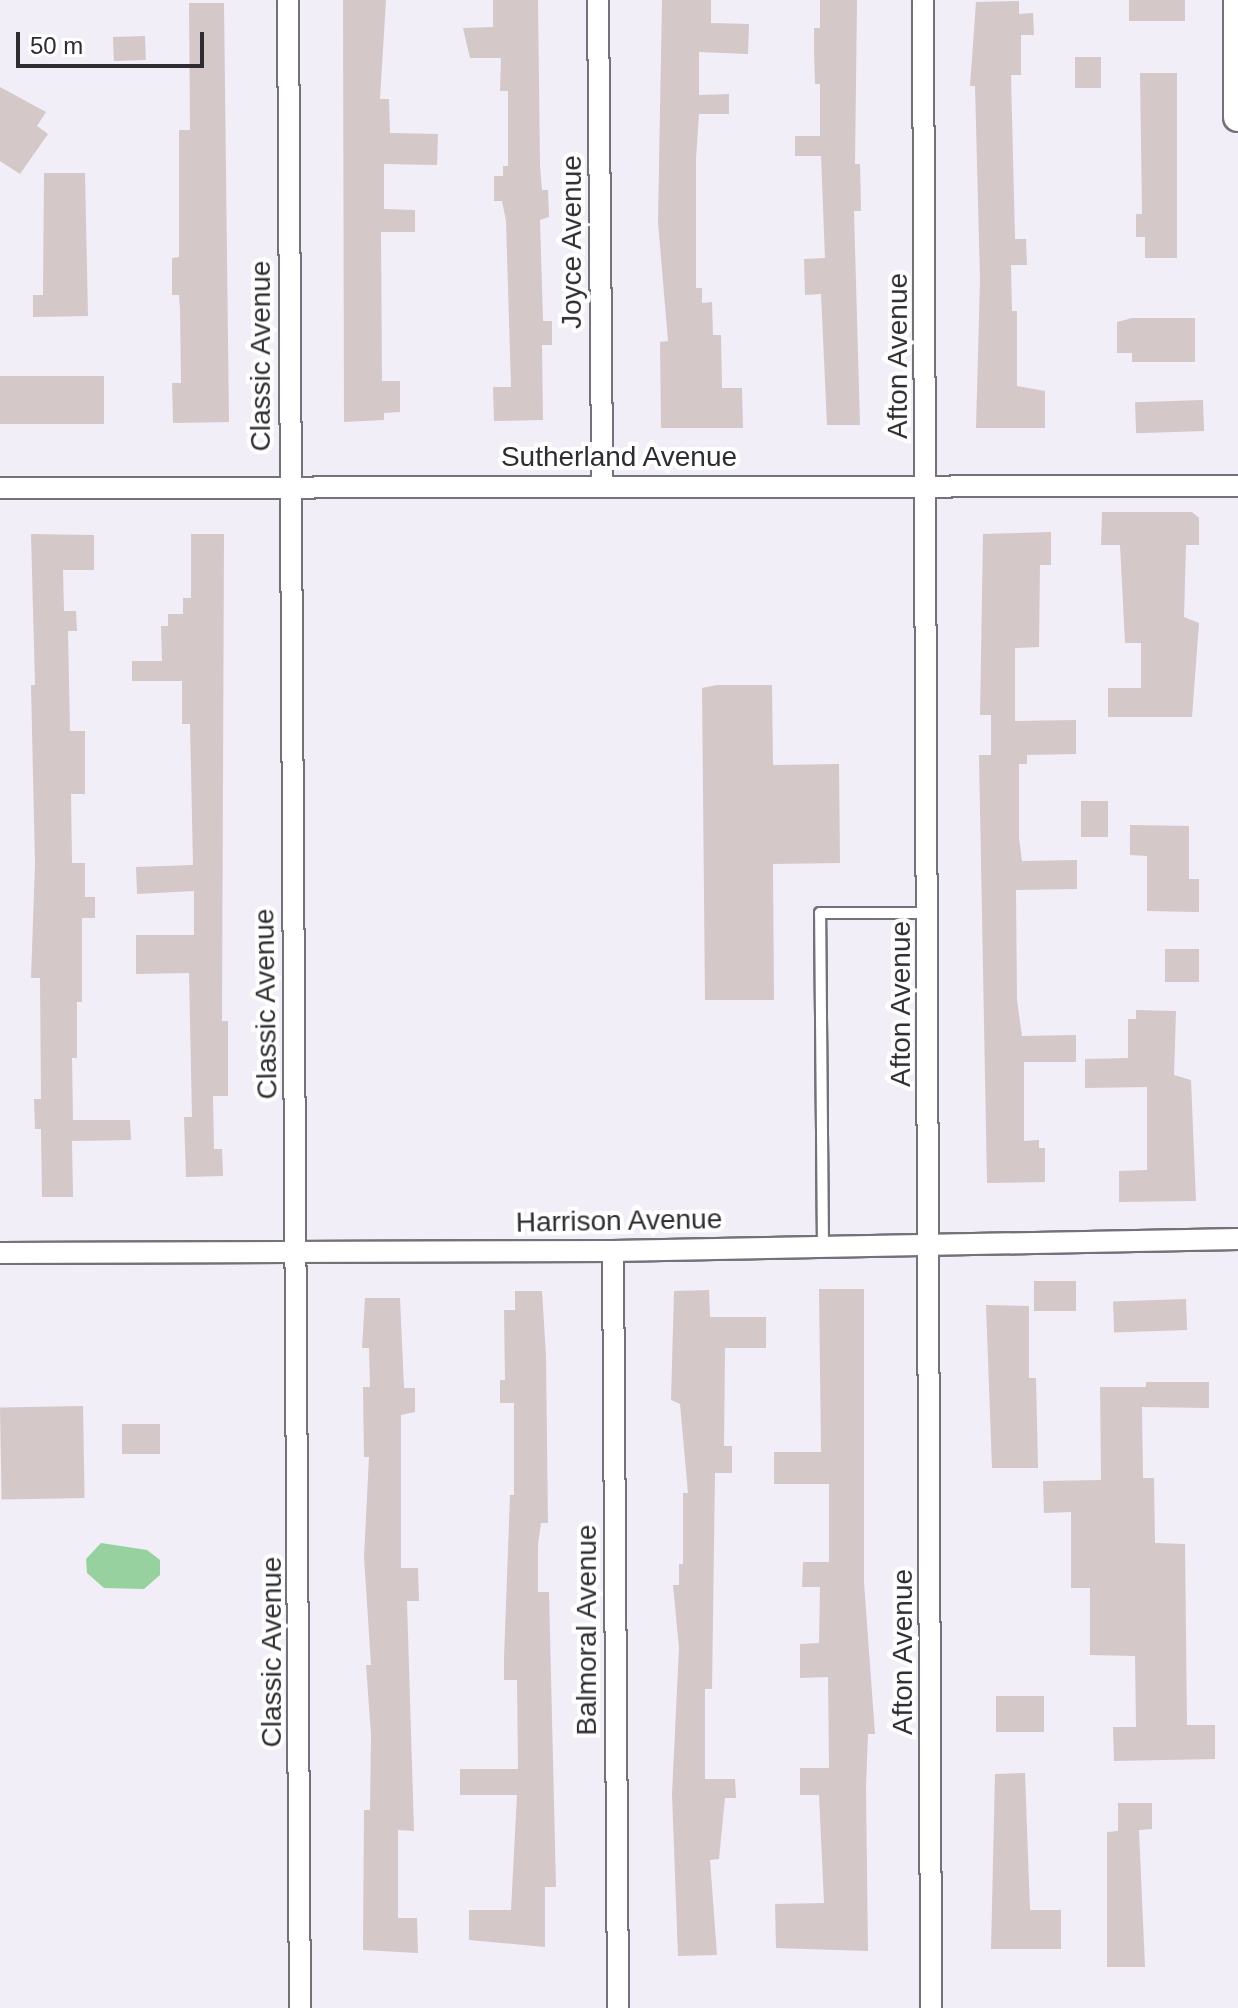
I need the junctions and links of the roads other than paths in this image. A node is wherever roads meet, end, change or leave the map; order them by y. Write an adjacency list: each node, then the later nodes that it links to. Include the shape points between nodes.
1 (288, 0): 8 (street, Classic Avenue)
2 (598, 0): 7 (street, Joyce Avenue)
3 (923, 0): 10 (street, Afton Avenue)
4 (1238, 0): 5 (main road)
5 (1238, 62): 6 (main road)
6 (1238, 117)
7 (602, 484): 8 (street, Sutherland Avenue); 10 (street, Sutherland Avenue)
8 (289, 485): 11 (street, Sutherland Avenue); 16 (street, Classic Avenue)
9 (1238, 486): 10 (street, Sutherland Avenue)
10 (927, 487): 12 (street, Afton Avenue)
11 (0, 488)
12 (929, 913): 14 (street, Afton Avenue); 15 (lane, via 820,913)
13 (1238, 1239): 14 (street, Harrison Avenue)
14 (930, 1243): 15 (street, Harrison Avenue); 21 (street, Afton Avenue)
15 (823, 1246): 17 (street, Harrison Avenue)
16 (296, 1249): 17 (street, Harrison Avenue); 18 (street, Harrison Avenue); 19 (street, Classic Avenue)
17 (613, 1251): 20 (street, Balmoral Avenue)
18 (0, 1253)
19 (300, 2008)
20 (618, 2008)
21 (931, 2008)

